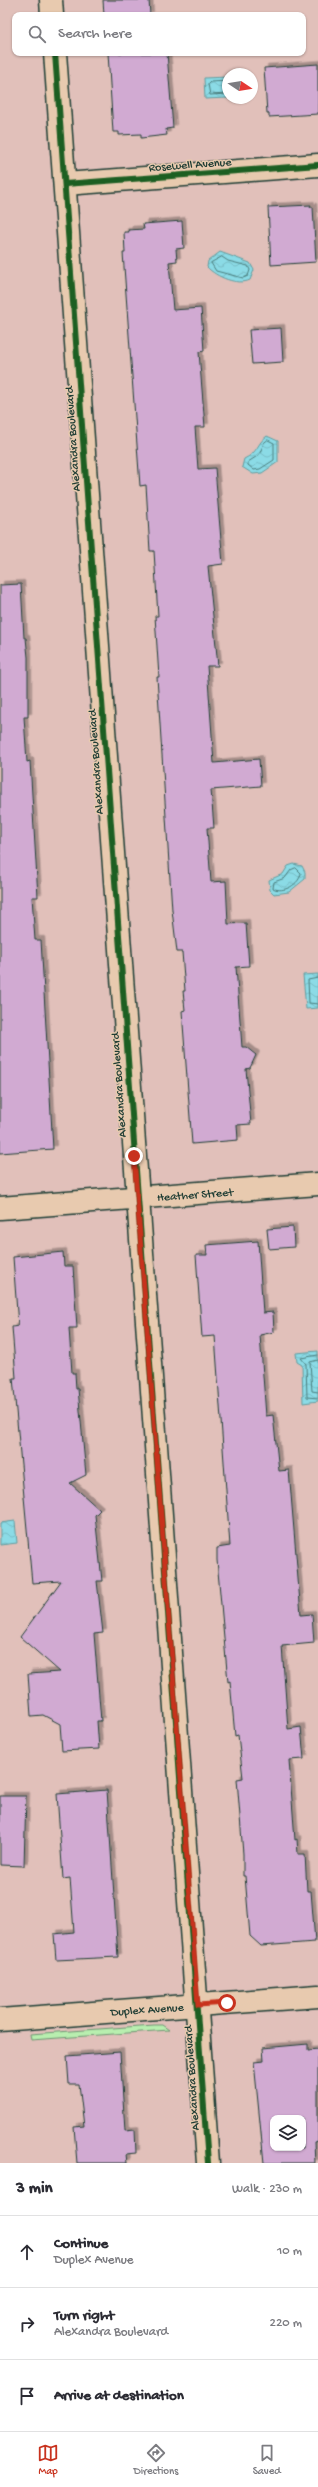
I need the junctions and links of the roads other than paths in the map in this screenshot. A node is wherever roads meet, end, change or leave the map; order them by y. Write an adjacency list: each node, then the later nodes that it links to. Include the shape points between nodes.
1 (51, 0): 2 (street)
2 (52, 12)
3 (54, 56): 5 (street, Alexandra Boulevard)
4 (318, 165): 5 (street, Rosewell Avenue)
5 (64, 184): 7 (street, Alexandra Boulevard)
6 (318, 1184): 7 (street, Heather Street)
7 (138, 1198): 8 (street, Heather Street); 10 (street, Alexandra Boulevard)
8 (0, 1208)
9 (318, 1996): 10 (street, Duplex Avenue)
10 (198, 2005): 11 (street, Duplex Avenue); 12 (street, Alexandra Boulevard)
11 (0, 2020)
12 (208, 2163)

